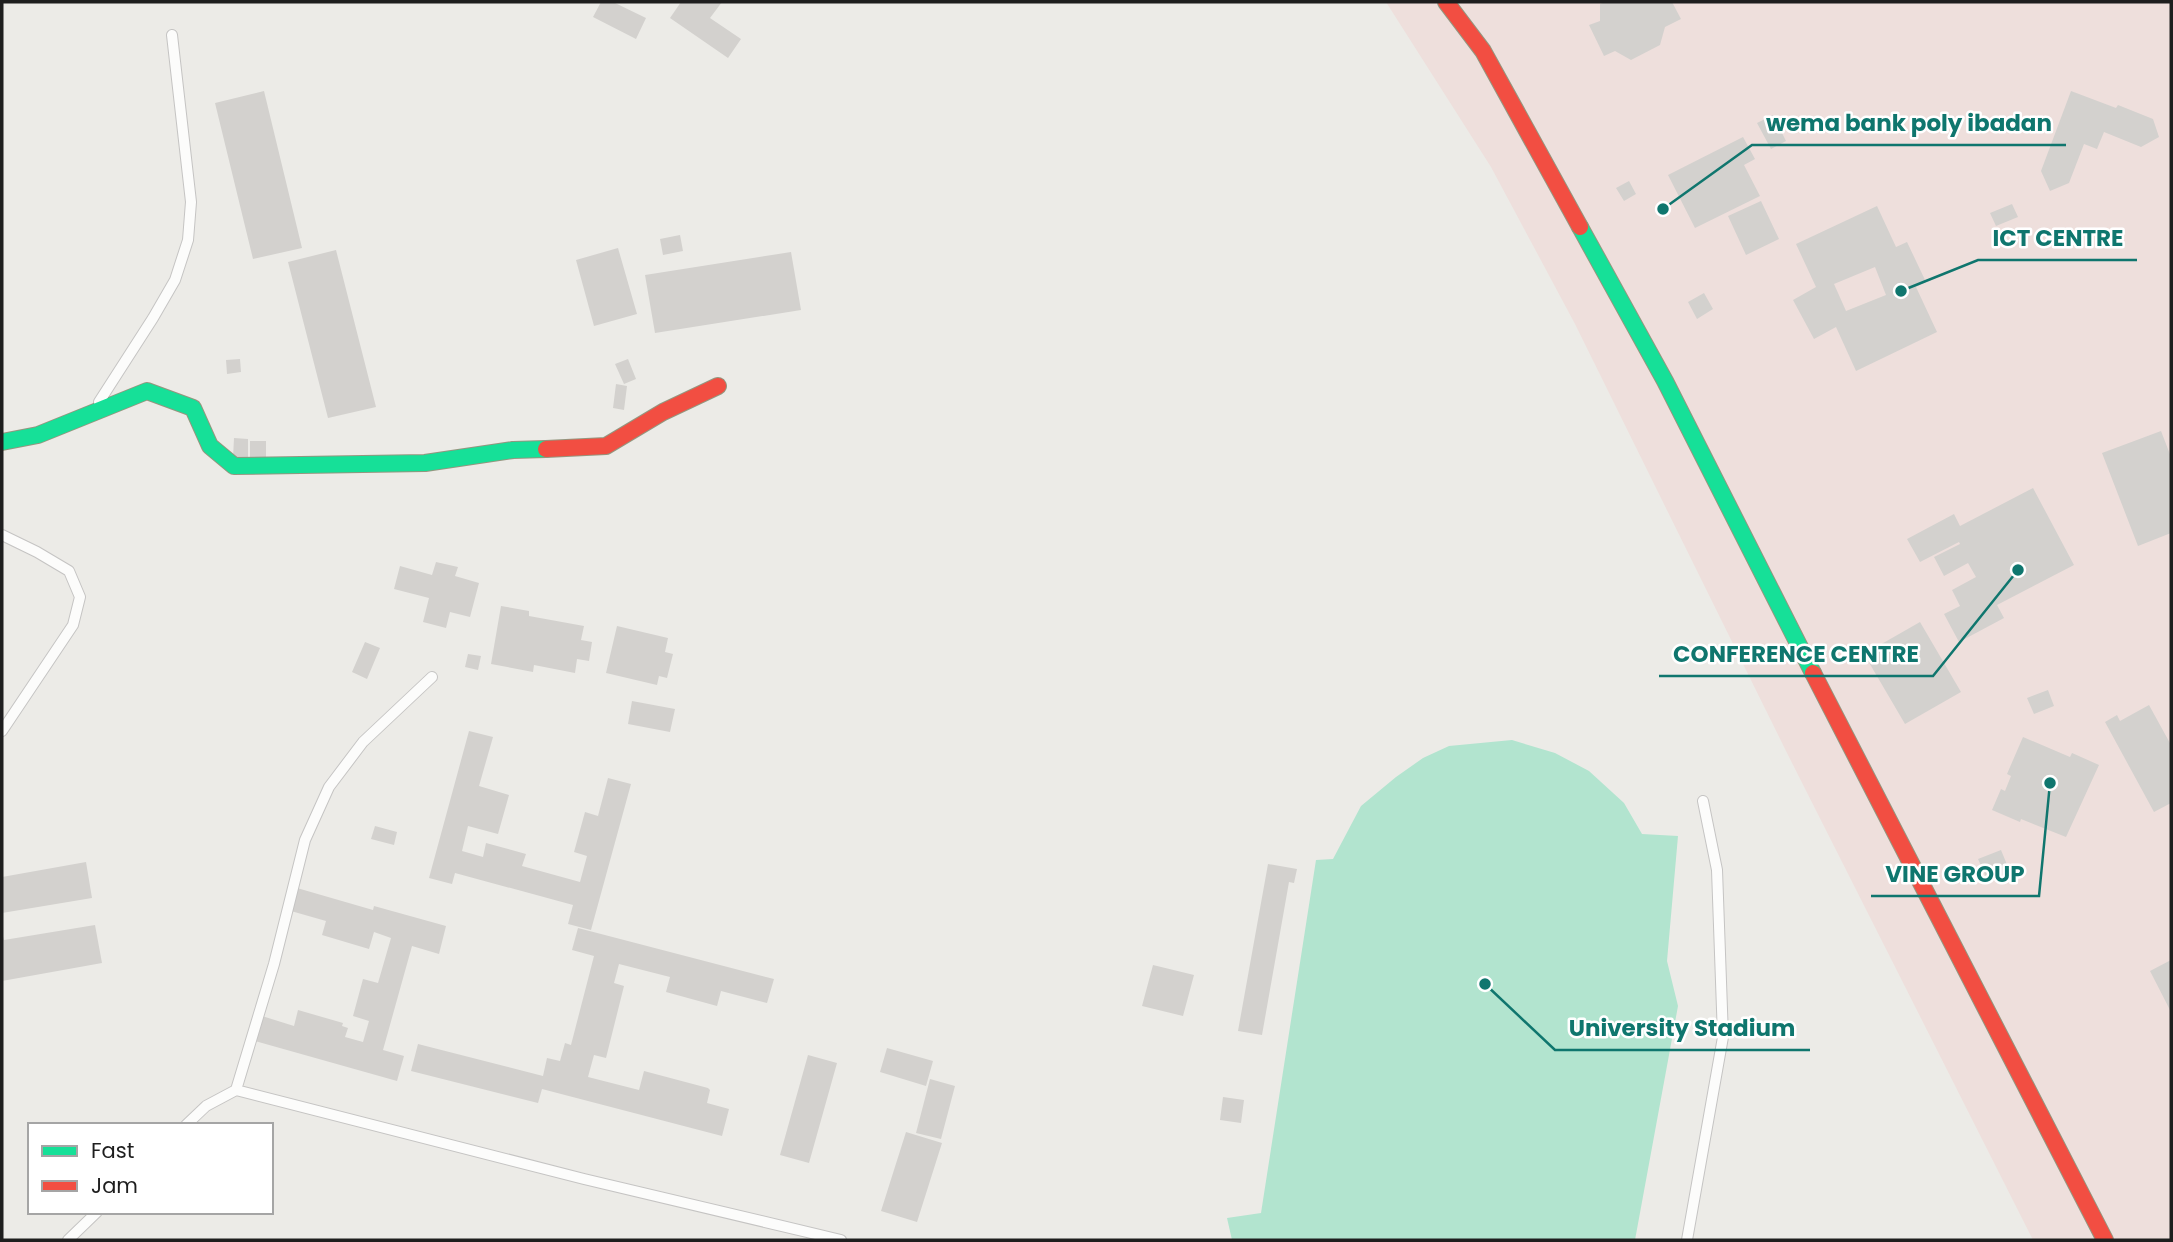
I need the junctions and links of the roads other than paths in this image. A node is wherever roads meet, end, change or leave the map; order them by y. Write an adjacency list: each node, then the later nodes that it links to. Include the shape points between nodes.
1 (1446, 2): 16 (street, via 1483,51 1665,381)
2 (172, 35): 4 (lane, via 191,202 188,240 175,280)
3 (718, 386): 4 (street, via 606,446 513,450 425,463 234,466 210,446 193,408 147,391)
4 (92, 413): 5 (street, via 38,435)
5 (2, 442)
6 (2, 535): 8 (lane, via 69,571 79,597 73,625)
7 (432, 677): 10 (lane, via 363,742 329,787 305,840)
8 (2, 731)
9 (1703, 801): 15 (lane, via 1717,870 1723,1037)
10 (236, 1090): 11 (lane, via 206,1106); 14 (lane, via 584,1180)
11 (188, 1123)
12 (95, 1214): 13 (lane)
13 (68, 1240)
14 (841, 1240)
15 (1687, 1240)
16 (2105, 1240)

